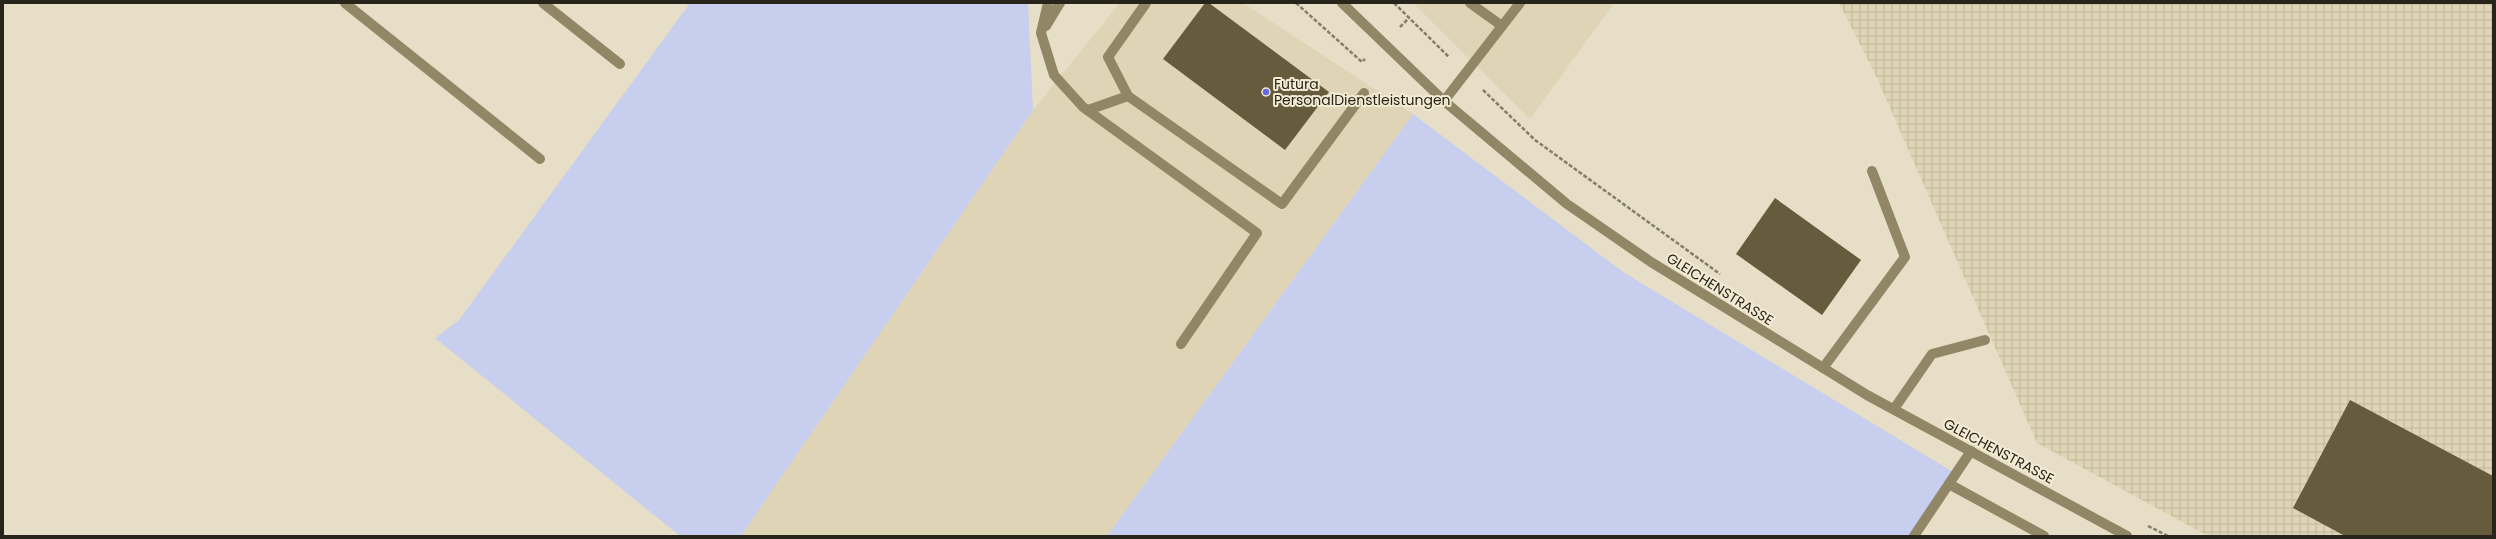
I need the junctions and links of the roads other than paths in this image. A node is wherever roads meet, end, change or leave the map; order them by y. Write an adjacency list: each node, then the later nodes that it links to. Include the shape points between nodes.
1 (345, 3): 16 (street)
2 (543, 3): 11 (street)
3 (1048, 3): 10 (street)
4 (1060, 3): 10 (street)
5 (1146, 3): 13 (street, via 1108,57)
6 (1342, 3): 14 (street, GLEICHENSTRASSE)
7 (1470, 3): 9 (street)
8 (1520, 3): 9 (street)
9 (1502, 26): 14 (street)
10 (1041, 33): 15 (street, via 1054,75)
11 (620, 64)
12 (1364, 93): 13 (street, via 1282,204)
13 (1128, 96): 15 (street)
14 (1444, 101): 20 (street, GLEICHENSTRASSE, via 1567,204 1651,262)
15 (1088, 110): 19 (street, via 1257,233)
16 (540, 159)
17 (1872, 171): 20 (street, via 1905,257)
18 (1985, 340): 21 (street, via 1932,354)
19 (1181, 344)
20 (1823, 368): 21 (street, GLEICHENSTRASSE)
21 (1894, 409): 22 (street, GLEICHENSTRASSE)
22 (1971, 452): 23 (street); 26 (street, GLEICHENSTRASSE)
23 (1949, 484): 24 (street); 25 (street)
24 (1914, 536)
25 (2044, 536)
26 (2127, 536)

